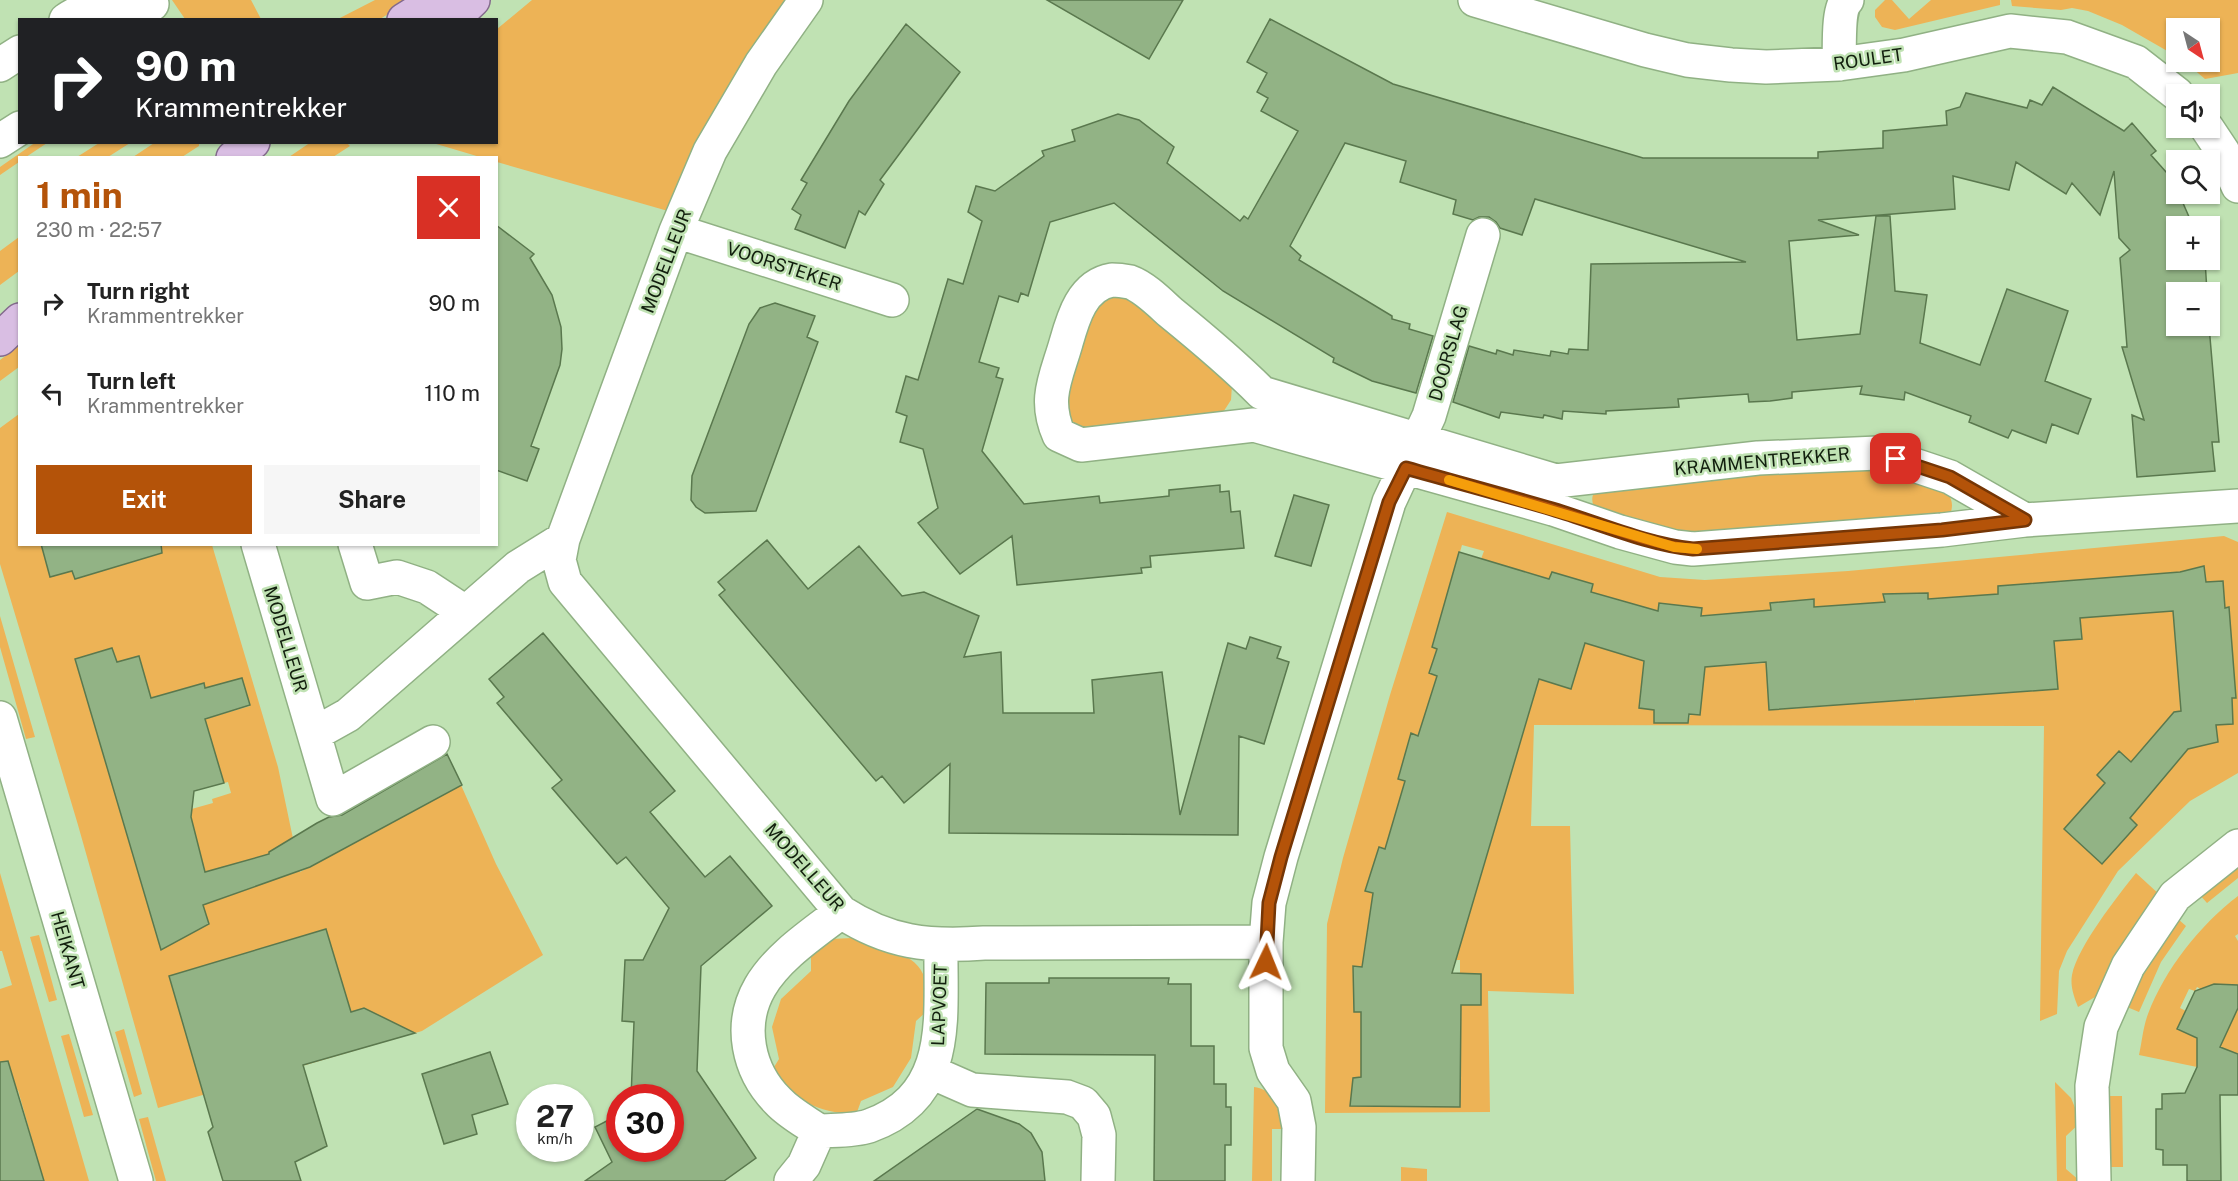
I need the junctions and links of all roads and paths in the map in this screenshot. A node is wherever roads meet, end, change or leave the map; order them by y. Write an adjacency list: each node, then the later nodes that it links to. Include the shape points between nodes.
1 (436, 0): 9 (main road)
2 (473, 0): 10 (main road)
3 (806, 0): 19 (street, MODELLEUR, via 761,64 710,151)
4 (1475, 0): 7 (street, ROULET)
5 (1844, 1): 12 (street)
6 (154, 8): 8 (street, via 110,4)
7 (1547, 11): 12 (street, ROULET, via 1598,38 1687,60 1766,67)
8 (69, 18)
9 (407, 18)
10 (454, 18)
11 (18, 53): 13 (street)
12 (1839, 64): 14 (street, ROULET, via 1904,55 2010,31 2067,37 2107,50 2136,62)
13 (0, 65)
14 (2166, 85)
15 (18, 129): 17 (street)
16 (2214, 138): 18 (street)
17 (0, 141)
18 (2238, 186)
19 (676, 231): 22 (street, VOORSTEKER); 32 (street, MODELLEUR)
20 (1483, 235): 28 (street, DOORSLAG, via 1429,416)
21 (18, 299): 23 (main road)
22 (892, 300)
23 (0, 306)
24 (18, 322): 25 (main road)
25 (0, 339)
26 (1262, 393): 27 (street); 27 (street, KRAMMENTREKKER, via 1154,298 1131,282 1113,280 1086,295 1074,315 1050,399 1051,416 1059,435 1081,445); 28 (street, KRAMMENTREKKER)
27 (1254, 425): 28 (street, KRAMMENTREKKER)
28 (1412, 454): 29 (street, KRAMMENTREKKER); 41 (street, DOORSLAG, via 1389,502 1284,845 1269,903)
29 (1555, 495): 31 (street, KRAMMENTREKKER, via 1620,532 1693,549); 31 (street, KRAMMENTREKKER, via 1758,458 1878,453 1950,477)
30 (2238, 506): 31 (street, KRAMMENTREKKER)
31 (2025, 520)
32 (563, 539): 35 (street, via 518,567); 40 (street, MODELLEUR, via 559,560 565,582)
33 (259, 546): 37 (street, MODELLEUR)
34 (356, 546): 35 (street, via 368,583 397,577 428,587)
35 (465, 612): 37 (street, via 348,715)
36 (0, 718): 45 (street, HEIKANT)
37 (315, 734): 38 (street, MODELLEUR, via 333,799)
38 (432, 742)
39 (2238, 846): 49 (street, via 2175,896 2128,966 2102,1027 2092,1086)
40 (841, 912): 42 (street, MODELLEUR, via 885,935); 44 (street, via 778,964 760,986 750,1011 747,1042 762,1081 778,1101)
41 (1266, 942): 42 (street, MODELLEUR); 48 (street, DOORSLAG, via 1266,1048 1273,1071 1294,1101 1299,1127)
42 (941, 946): 43 (street, LAPVOET, via 938,1051)
43 (931, 1072): 44 (street, LAPVOET, via 919,1092 898,1112 867,1126); 47 (street, via 972,1090 1067,1097 1083,1102 1094,1116 1099,1135)
44 (819, 1131): 46 (street, via 804,1166)
45 (136, 1181)
46 (791, 1181)
47 (1098, 1181)
48 (1298, 1181)
49 (2094, 1181)

